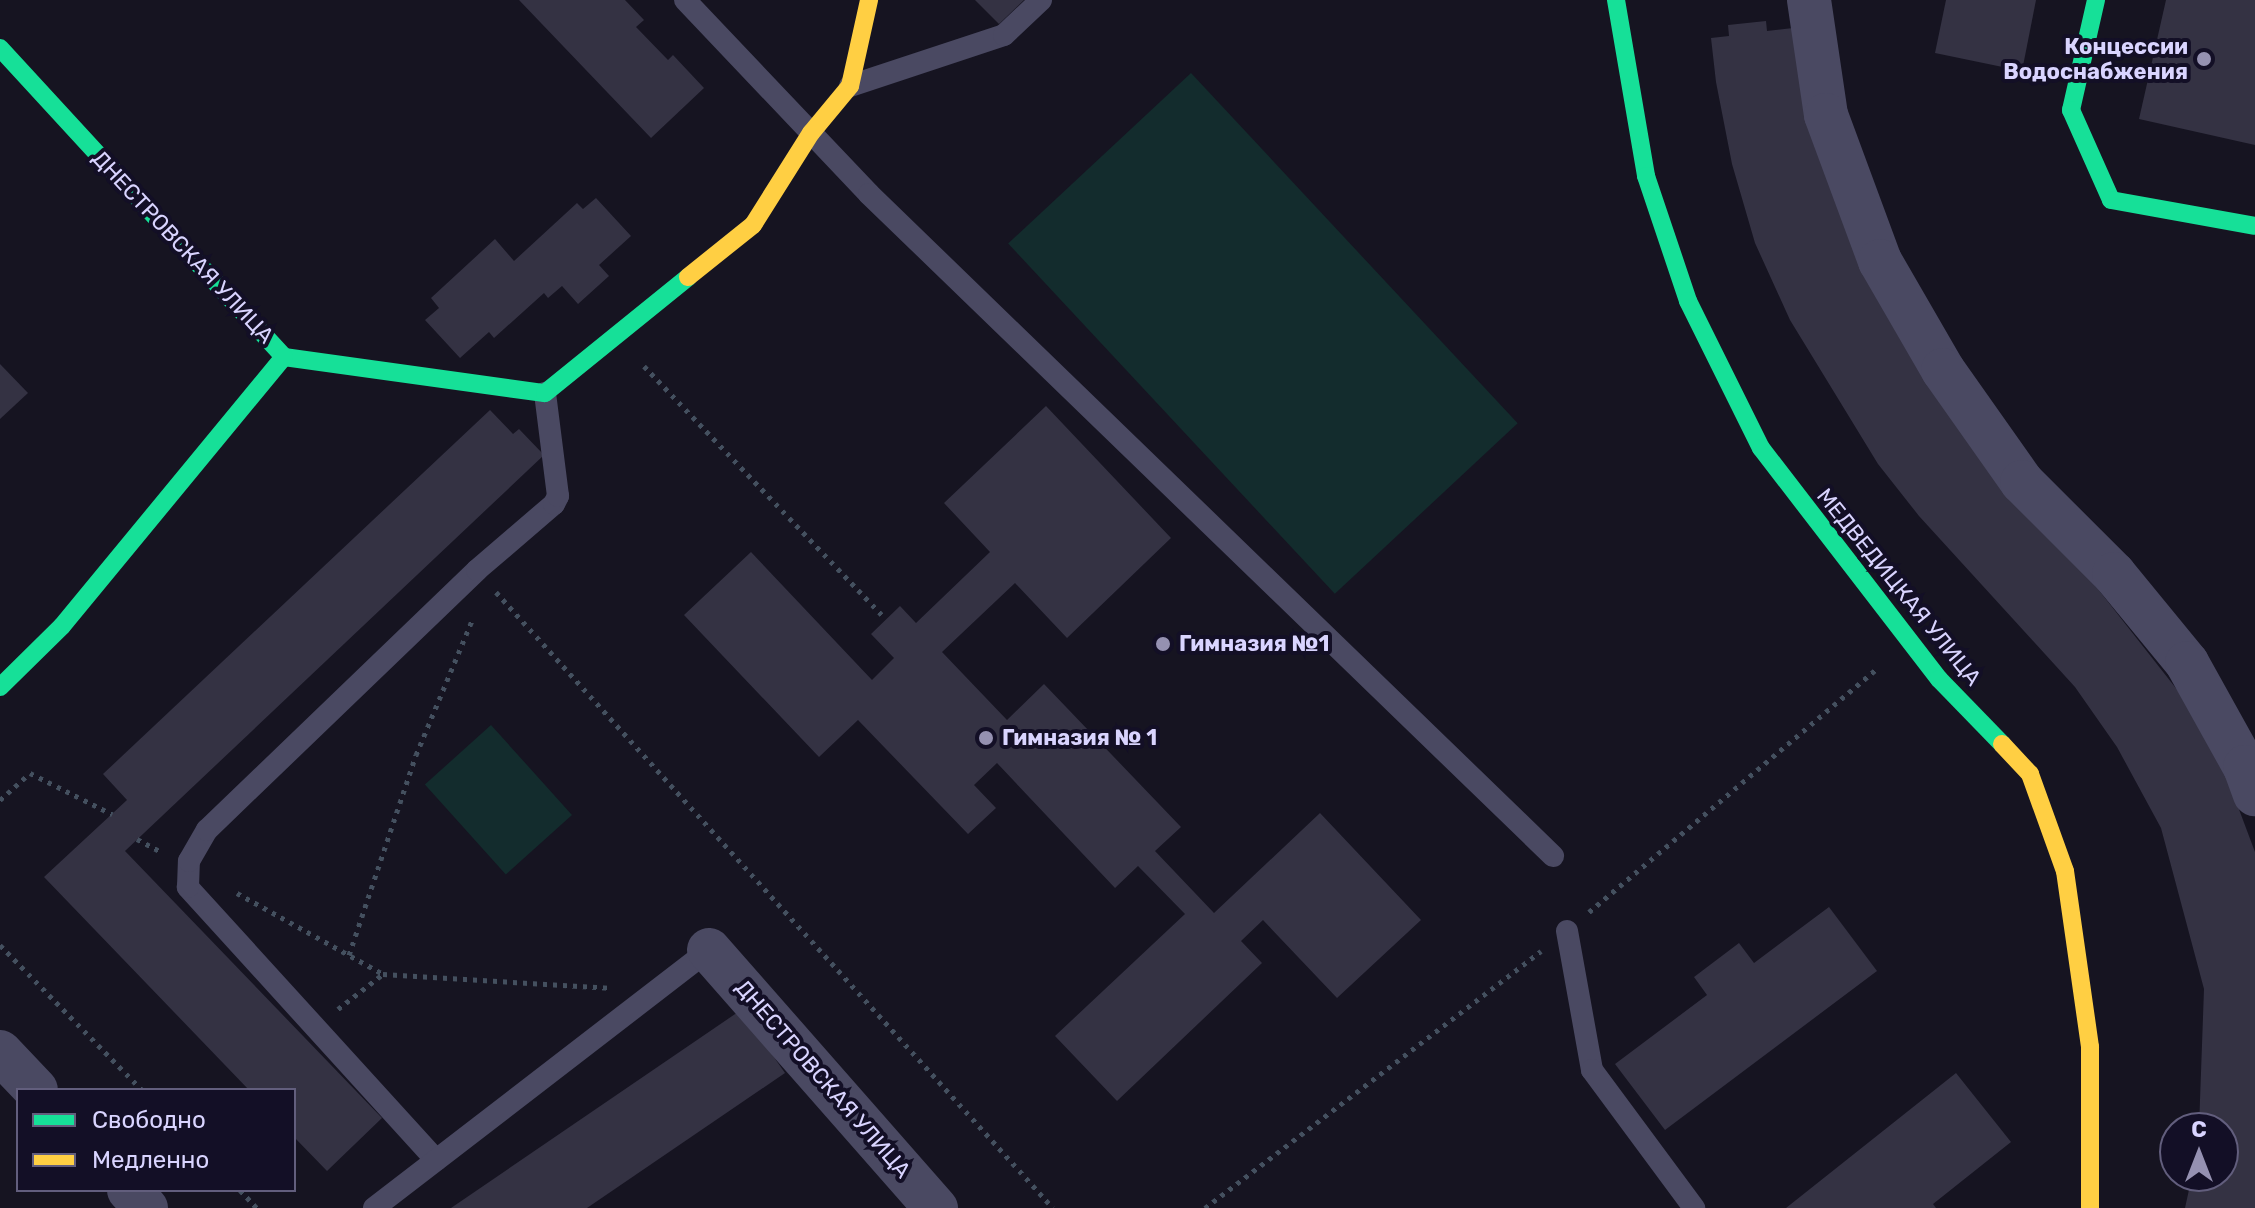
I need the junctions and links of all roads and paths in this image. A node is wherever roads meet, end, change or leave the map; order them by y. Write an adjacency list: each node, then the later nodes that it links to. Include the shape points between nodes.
1 (685, 0): 9 (lane)
2 (869, 0): 8 (street)
3 (1041, 0): 8 (lane, via 1004,35)
4 (1616, 0): 16 (street, МЕДВЕДИЦКАЯ УЛИЦА, via 1646,176 1688,301 1716,363 1761,448)
5 (1809, 0): 18 (street, via 1826,115 1880,261 1943,370 2022,482 2114,574 2187,663)
6 (2096, 0): 10 (street, via 2071,110 2111,200)
7 (2, 54): 12 (street, ДНЕСТРОВСКАЯ УЛИЦА)
8 (850, 86): 9 (street)
9 (811, 133): 11 (street, via 753,225); 21 (lane)
10 (2255, 226)
11 (617, 335): 13 (street); 15 (path)
12 (284, 357): 13 (street, ДНЕСТРОВСКАЯ УЛИЦА); 17 (street, via 62,626)
13 (545, 393): 14 (lane, via 558,496)
14 (482, 576): 22 (lane, via 207,830); 26 (path); 40 (path)
15 (886, 619)
16 (1911, 641): 23 (path); 43 (street, МЕДВЕДИЦКАЯ УЛИЦА, via 1939,679 2030,774 2065,871 2090,1047)
17 (0, 687)
18 (2255, 794)
19 (0, 800): 20 (path, via 30,773)
20 (112, 814)
21 (1553, 856)
22 (189, 866): 26 (path); 29 (lane, via 188,887)
23 (1567, 931): 41 (path); 42 (lane, via 1592,1070)
24 (0, 945): 32 (path)
25 (709, 950): 28 (lane); 39 (street, ДНЕСТРОВСКАЯ УЛИЦА)
26 (349, 955): 27 (path)
27 (383, 974): 28 (path); 29 (path)
28 (654, 991): 33 (lane)
29 (315, 1026): 33 (lane)
30 (0, 1052): 31 (street)
31 (34, 1088)
32 (140, 1088)
33 (436, 1160): 38 (lane)
34 (131, 1192): 36 (street)
35 (242, 1192): 37 (path)
36 (146, 1208)
37 (257, 1208)
38 (374, 1208)
39 (936, 1208)
40 (1053, 1208)
41 (1205, 1208)
42 (1694, 1208)
43 (2090, 1208)

